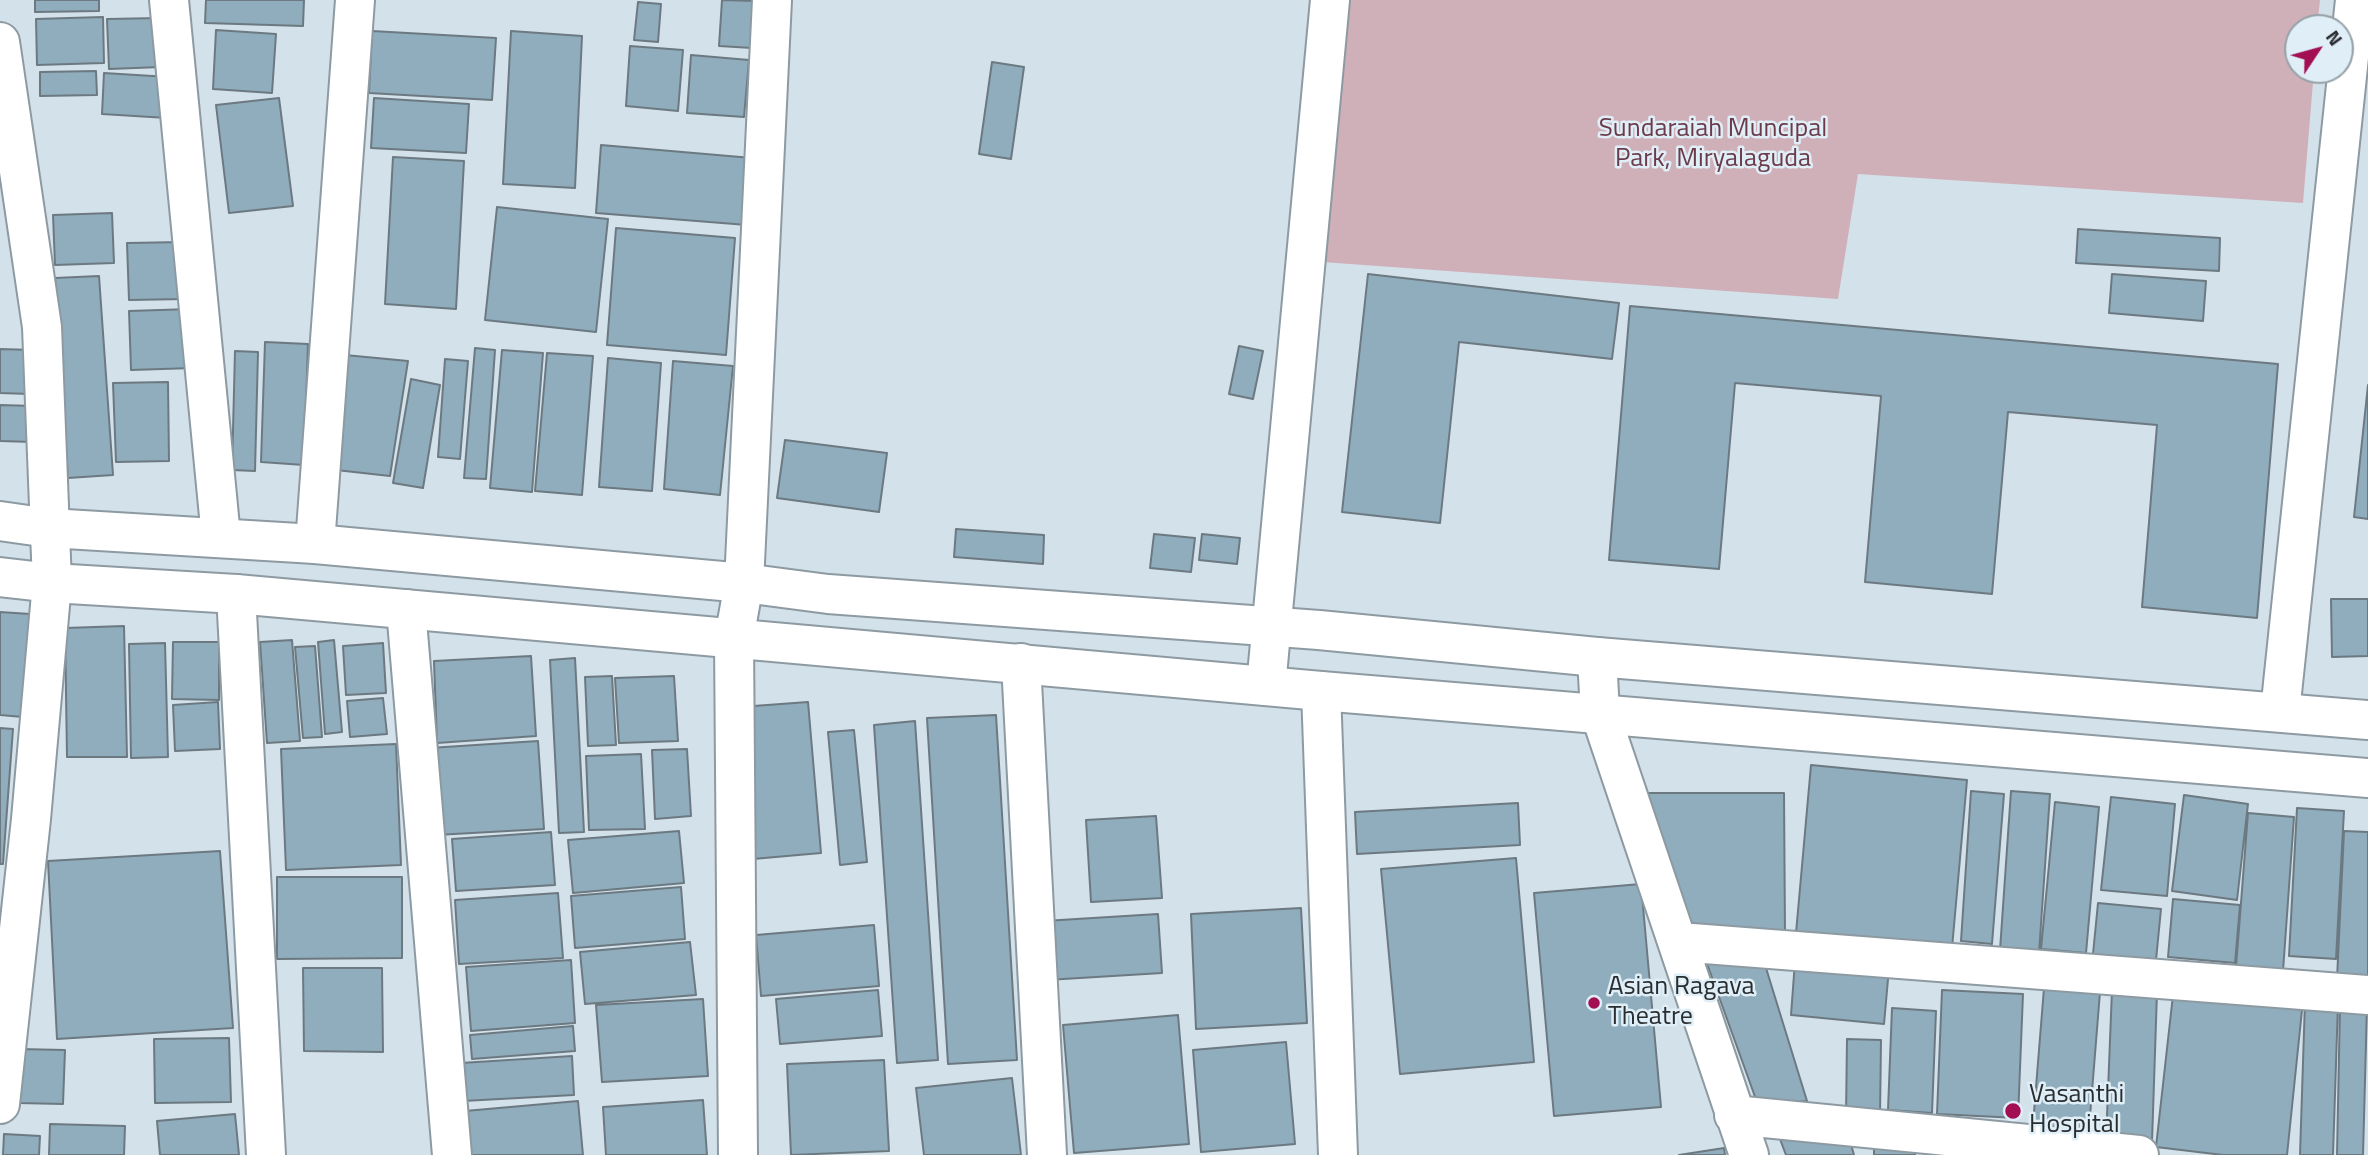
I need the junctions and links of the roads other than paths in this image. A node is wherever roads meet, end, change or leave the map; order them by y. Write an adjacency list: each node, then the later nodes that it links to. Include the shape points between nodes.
1 (169, 0): 9 (street)
2 (355, 0): 10 (street)
3 (772, 0): 13 (street)
4 (1330, 0): 16 (street)
5 (2355, 0): 22 (street)
6 (0, 42): 8 (street, via 42,327)
7 (0, 521): 8 (street)
8 (49, 528): 9 (street); 12 (street)
9 (220, 537): 10 (street)
10 (315, 544): 13 (street)
11 (0, 577): 12 (street)
12 (52, 583): 14 (street); 28 (street)
13 (744, 583): 16 (street, via 842,595); 17 (street)
14 (236, 594): 15 (street); 30 (street)
15 (406, 609): 17 (street); 31 (street)
16 (1273, 627): 18 (street); 20 (street)
17 (734, 639): 19 (street); 32 (street)
18 (1597, 657): 22 (street); 23 (street)
19 (1021, 663): 20 (street); 33 (street)
20 (1266, 686): 21 (street)
21 (1321, 691): 23 (street); 34 (street)
22 (2280, 712): 24 (street)
23 (1600, 713): 25 (street); 26 (street)
24 (2368, 720)
25 (2368, 778)
26 (1679, 942): 27 (street); 29 (street)
27 (2368, 995)
28 (0, 1104)
29 (1734, 1115): 35 (street); 36 (street)
30 (266, 1155)
31 (452, 1155)
32 (738, 1155)
33 (1047, 1155)
34 (1338, 1155)
35 (1749, 1155)
36 (2139, 1155)

